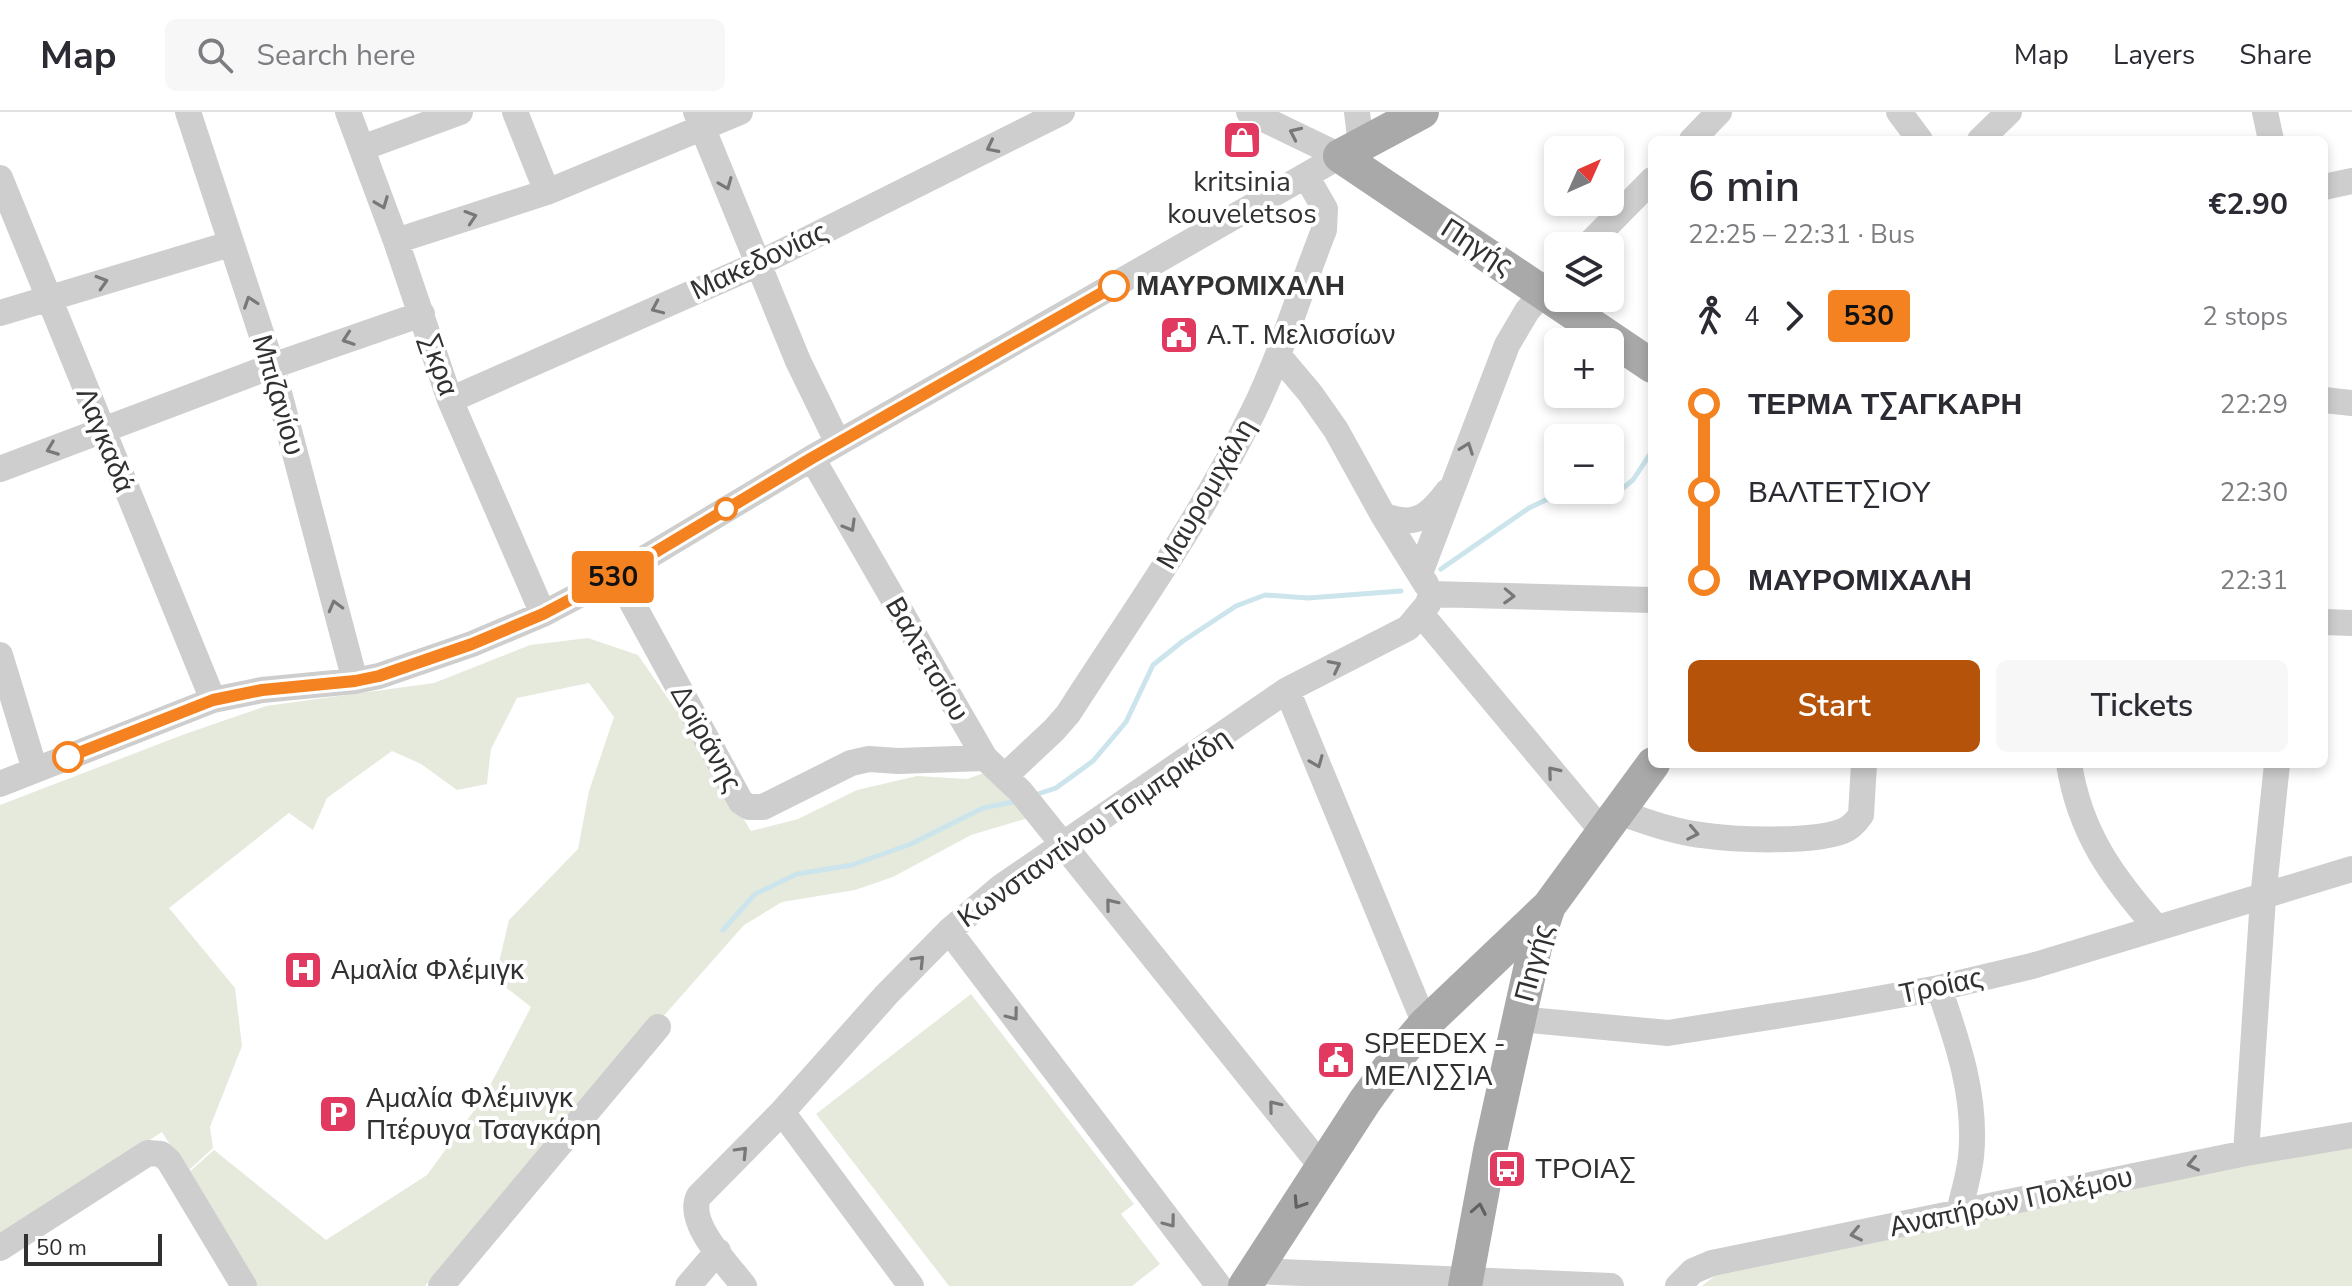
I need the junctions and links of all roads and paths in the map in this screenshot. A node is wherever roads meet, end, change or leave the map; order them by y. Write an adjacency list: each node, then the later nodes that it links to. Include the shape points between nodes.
1 (188, 112): 28 (street, Μπιζανίου)
2 (348, 112): 19 (street, Σκρα)
3 (460, 112): 19 (street)
4 (515, 112): 25 (street)
5 (740, 112): 13 (street)
6 (1062, 112): 29 (street, Μακεδονίας, one-way to 29)
7 (1249, 112): 14 (street, one-way to 7)
8 (1422, 112): 14 (main road)
9 (1719, 112): 15 (street)
10 (1899, 112): 16 (street)
11 (2009, 112): 17 (street)
12 (2265, 112): 18 (street)
13 (700, 120): 25 (street); 29 (street, one-way to 29)
14 (1360, 136): 20 (street); 30 (main road, Πηγής, via 1388,188)
15 (1696, 136)
16 (1917, 136)
17 (1984, 136)
18 (2270, 136)
19 (362, 148): 27 (street, Σκρα, one-way to 27)
20 (1306, 176): 36 (street, Μαυρομιχάλη, via 1326,219); 43 (street)
21 (0, 178): 32 (street, Λαγκαδά)
22 (2352, 181): 24 (street)
23 (1648, 184): 26 (street)
24 (2328, 186)
25 (547, 192): 27 (street, one-way to 25)
26 (1601, 232)
27 (396, 241): 35 (street, Σκρα)
28 (230, 244): 32 (street, one-way to 28); 38 (street, Μπιζανίου, one-way to 28)
29 (758, 264): 39 (street, Μακεδονίας, one-way to 39); 43 (street)
30 (1544, 279)
31 (1544, 290): 46 (street, one-way to 31, via 1507,345)
32 (48, 298): 34 (street); 42 (street, Λαγκαδά)
33 (1586, 312): 37 (main road, Πηγής)
34 (0, 313)
35 (422, 314): 38 (street, one-way to 38); 39 (street, Σκρα)
36 (1278, 355): 47 (street, via 1336,430); 65 (street, Μαυρομιχάλη, via 1253,413 1183,541 1068,714)
37 (1648, 363)
38 (272, 366): 42 (street); 55 (street, Μπιζανίου, one-way to 38)
39 (450, 400): 51 (street, Σκρα)
40 (2328, 400): 41 (street)
41 (2352, 403)
42 (101, 431): 45 (street, one-way to 45); 57 (street, Λαγκαδά)
43 (838, 443): 44 (street)
44 (812, 458): 48 (street); 58 (street, Βαλτετσίου, one-way to 58)
45 (0, 469)
46 (1454, 483): 47 (street, via 1417,519 1400,522); 49 (street)
47 (1383, 515): 49 (street)
48 (617, 575): 51 (street); 58 (street, Δοϊράνης, via 741,802 749,807 763,807 869,759)
49 (1424, 594): 50 (street, one-way to 50); 56 (street, Κωνσταντίνου Τσιμπρικίδη, one-way to 49, via 1408,628); 66 (street, one-way to 49)
50 (1648, 600)
51 (543, 614): 55 (street, via 472,644)
52 (2328, 622): 53 (street)
53 (2352, 623)
54 (0, 655): 63 (street)
55 (355, 681): 57 (street)
56 (1287, 690): 67 (street, Κωνσταντίνου Τσιμπρικίδη); 76 (street, one-way to 76)
57 (213, 700): 63 (street)
58 (985, 758): 65 (street, Βαλτετσίου)
59 (1650, 768): 66 (main road, Πηγής)
60 (1864, 768): 66 (street, one-way to 60, via 1700,835 1834,834 1847,830 1861,815)
61 (2070, 768): 71 (street, via 2078,804 2104,863)
62 (2277, 768): 69 (street)
63 (35, 770): 64 (street)
64 (0, 784)
65 (1012, 784): 67 (street, Βαλτετσίου)
66 (1610, 822): 70 (main road, Πηγής)
67 (1063, 844): 72 (street, Κωνσταντίνου Τσιμπρικίδη); 81 (street, Βαλτετσίου, one-way to 67)
68 (2352, 869): 69 (street, Τροίας)
69 (2263, 898): 71 (street, Τροίας); 80 (street)
70 (1549, 906): 73 (main road); 75 (main road, Πηγής)
71 (2157, 928): 74 (street, Τροίας)
72 (949, 931): 78 (street, Κωνσταντίνου Τσιμπρικίδη, one-way to 72); 92 (street, one-way to 92)
73 (1464, 986): 75 (main road, via 1482,979 1508,987); 76 (main road)
74 (1939, 988): 75 (street, Τροίας, via 1668,1033); 82 (street, via 1970,1090 1971,1159)
75 (1519, 1019): 86 (main road, Πηγής, one-way to 75)
76 (1425, 1024): 81 (main road)
77 (658, 1027): 88 (street)
78 (782, 1112): 84 (street, Κωνσταντίνου Τσιμπρικίδη, one-way to 78, via 698,1224 694,1211 699,1196); 91 (street)
79 (2352, 1135): 80 (street, Αναπήρων Πολέμου)
80 (2246, 1153): 82 (street, Αναπήρων Πολέμου, one-way to 82)
81 (1322, 1167): 85 (main road, one-way to 85)
82 (1959, 1212): 94 (street, Αναπήρων Πολέμου, one-way to 94, via 1712,1263 1693,1271)
83 (0, 1248): 87 (street, via 155,1152 169,1161)
84 (718, 1251): 89 (street); 90 (street)
85 (1250, 1278): 86 (street)
86 (1465, 1283): 93 (street)
87 (244, 1286)
88 (441, 1286)
89 (688, 1286)
90 (744, 1286)
91 (911, 1286)
92 (1219, 1286)
93 (1611, 1286)
94 (1678, 1286)

